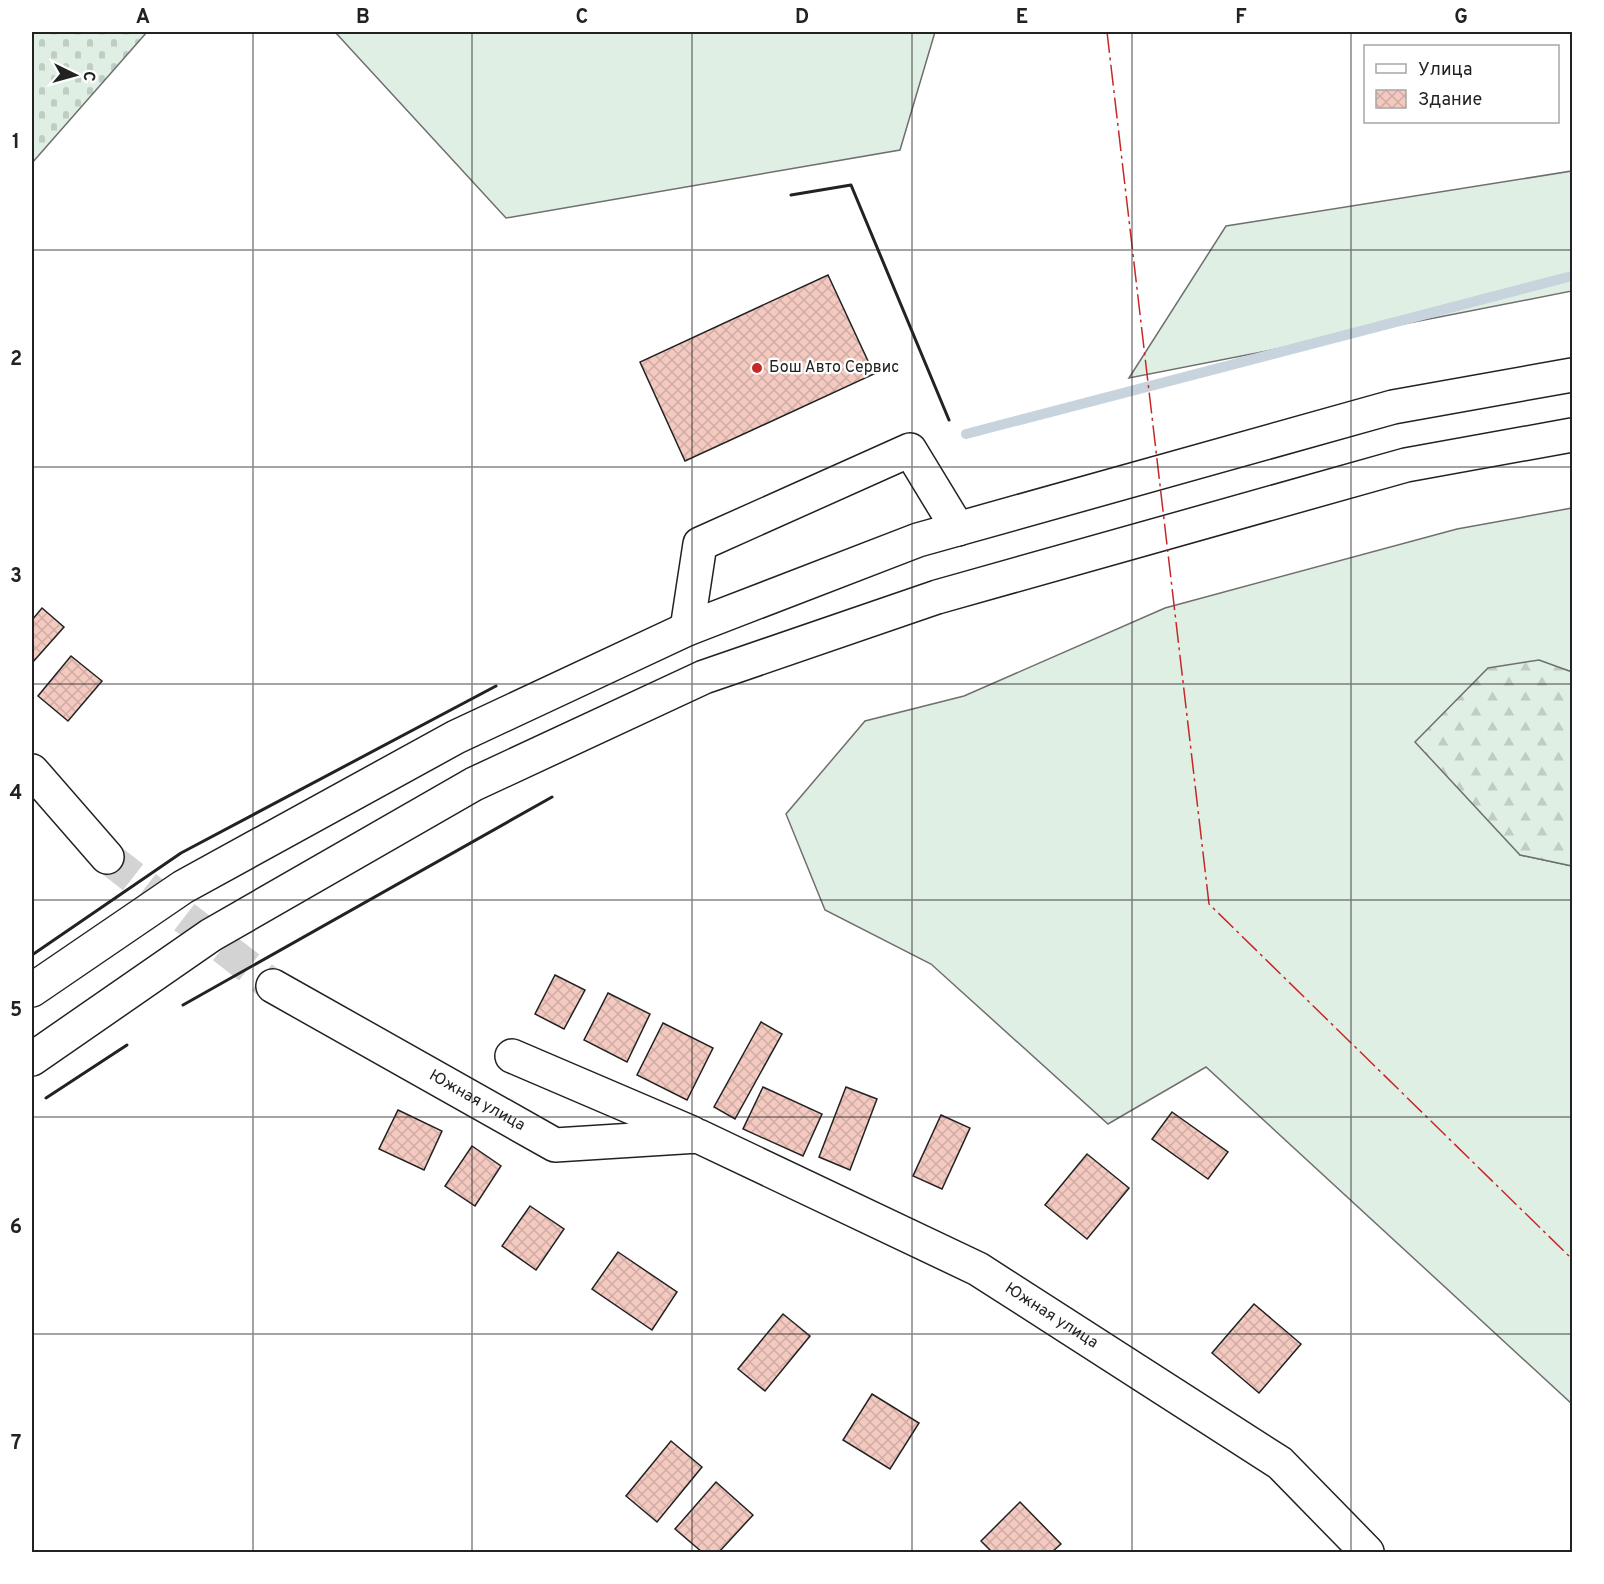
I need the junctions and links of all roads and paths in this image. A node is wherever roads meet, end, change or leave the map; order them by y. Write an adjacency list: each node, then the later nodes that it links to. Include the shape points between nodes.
1 (1572, 375): 3 (main road, via 1393,407)
2 (1572, 435): 10 (main road, via 1395,468 937,597 704,677 474,784 212,935)
3 (958, 529): 4 (main road, via 918,540); 4 (main road, via 910,450 700,544)
4 (687, 629): 8 (main road, via 456,737 194,881)
5 (32, 771): 6 (main road)
6 (107, 857)
7 (273, 986): 11 (main road, Южная улица, via 555,1145)
8 (32, 990)
9 (512, 1056): 11 (main road, Южная улица)
10 (32, 1059)
11 (698, 1136): 12 (main road, Южная улица, via 978,1269 1280,1462)
12 (1367, 1552)

